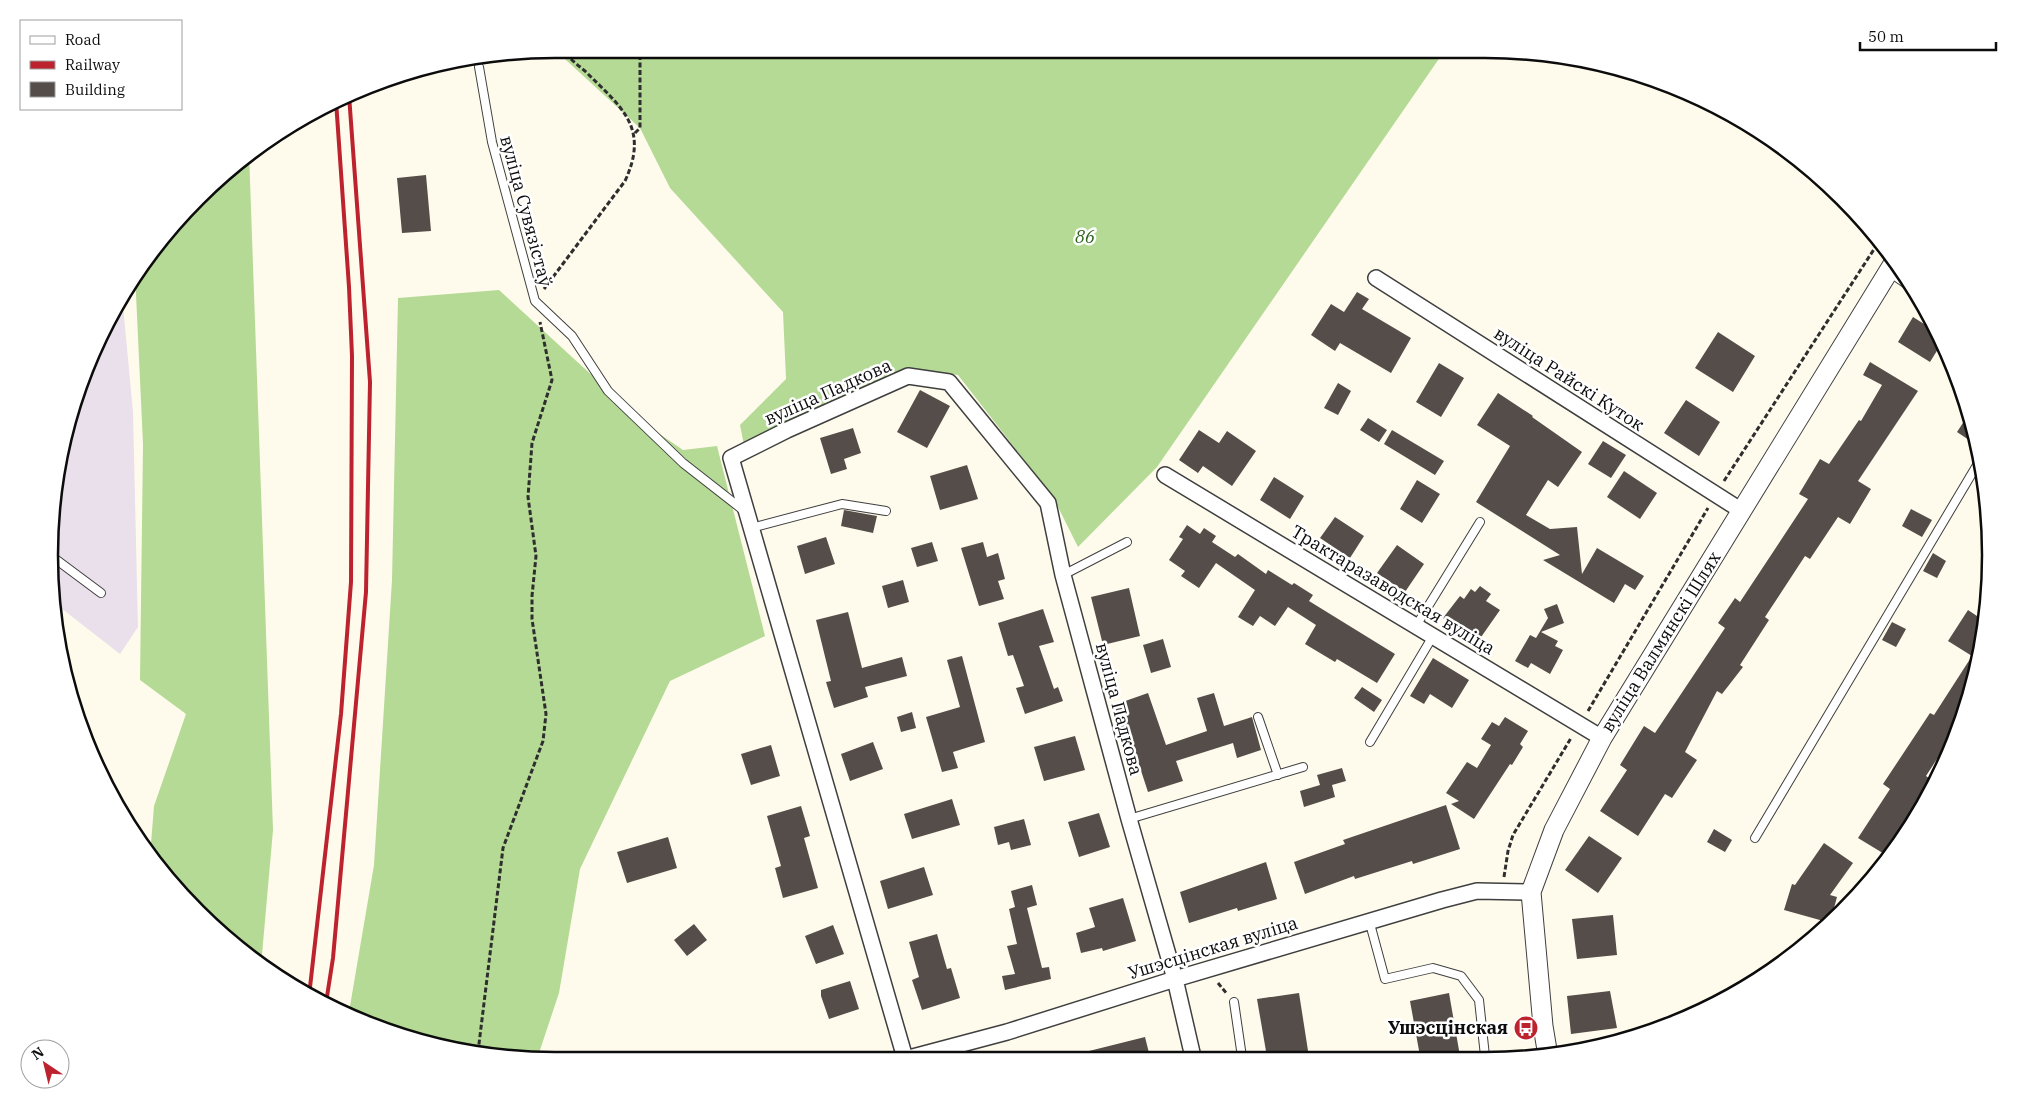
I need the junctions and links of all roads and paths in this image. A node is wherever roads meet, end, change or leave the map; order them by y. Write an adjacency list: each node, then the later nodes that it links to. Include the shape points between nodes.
1 (571, 58): 4 (path, via 621,107)
2 (640, 58): 4 (path, via 640,128)
3 (479, 66): 8 (lane, вуліца Сувязістаў, via 492,142)
4 (635, 134): 8 (path, via 633,163 625,181)
5 (1876, 247): 11 (path)
6 (1891, 267): 13 (street, вуліца Валмянскі Шлях)
7 (1376, 278): 11 (street, вуліца Райскі Куток)
8 (535, 301): 14 (lane, вуліца Сувязістаў, via 572,336 608,392); 36 (path, via 552,380 532,443 528,498 536,556 532,619 546,714 543,741 503,848)
9 (1975, 469): 29 (lane)
10 (1165, 475): 20 (street, Трактаразаводская вуліца)
11 (1715, 495): 13 (street, вуліца Райскі Куток); 23 (path)
12 (886, 511): 14 (lane, via 842,504)
13 (1742, 511): 24 (street, вуліца Валмянскі Шлях)
14 (749, 520): 18 (street, вуліца Падкова, via 731,458 908,376 949,382 1048,503); 38 (street, вуліца Падкова)
15 (1480, 522): 20 (lane)
16 (1127, 542): 18 (lane)
17 (58, 561): 19 (lane)
18 (1063, 575): 28 (street, вуліца Падкова)
19 (100, 592)
20 (1416, 626): 21 (street, Трактаразаводская вуліца)
21 (1433, 636): 23 (street, Трактаразаводская вуліца); 25 (lane)
22 (1258, 717): 27 (lane)
23 (1579, 725): 24 (street, Трактаразаводская вуліца); 30 (path, via 1513,835)
24 (1602, 738): 31 (street, вуліца Валмянскі Шлях, via 1554,830)
25 (1370, 742)
26 (1303, 767): 27 (lane)
27 (1278, 775): 28 (lane)
28 (1129, 820): 34 (street, вуліца Падкова)
29 (1755, 838)
30 (1502, 892): 31 (street, Ушэсцінская вуліца); 32 (street, Ушэсцінская вуліца, via 1477,891)
31 (1531, 892): 37 (street, вуліца Валмянскі Шлях)
32 (1370, 920): 33 (street, Ушэсцінская вуліца); 42 (lane, via 1385,979 1433,968 1460,976 1479,1000)
33 (1206, 969): 34 (street, Ушэсцінская вуліца); 35 (path)
34 (1175, 979): 39 (street, Ушэсцінская вуліца, via 1007,1032); 40 (street, вуліца Падкова)
35 (1234, 1002): 41 (lane)
36 (479, 1045)
37 (1547, 1047)
38 (905, 1052)
39 (930, 1052)
40 (1193, 1052)
41 (1241, 1052)
42 (1485, 1052)

